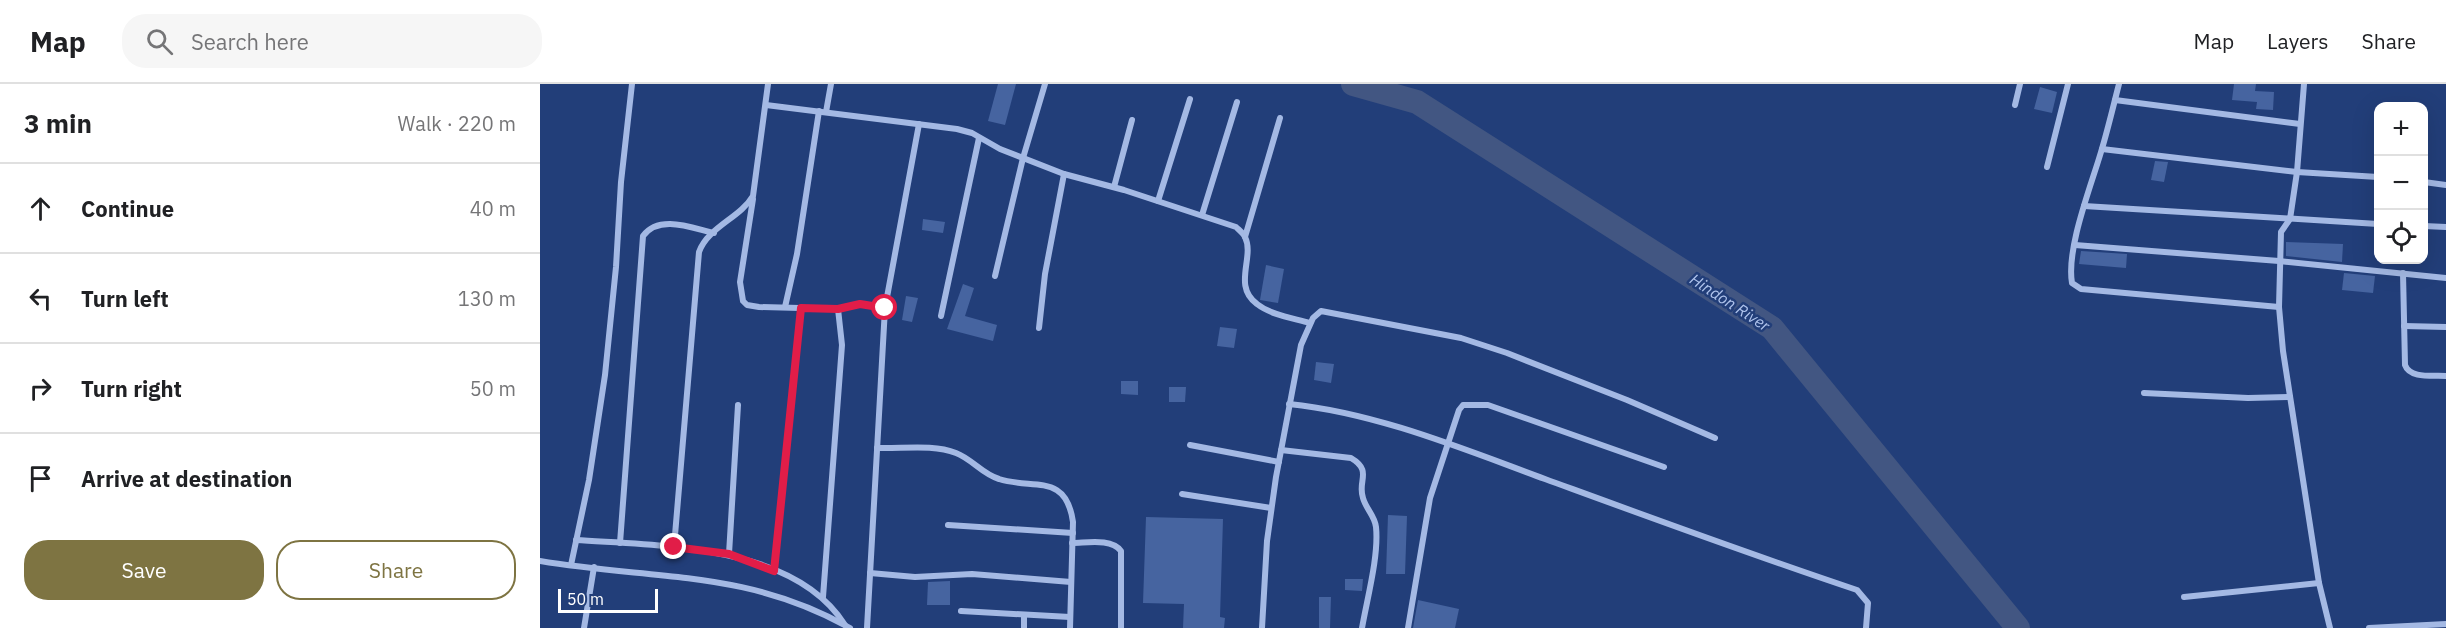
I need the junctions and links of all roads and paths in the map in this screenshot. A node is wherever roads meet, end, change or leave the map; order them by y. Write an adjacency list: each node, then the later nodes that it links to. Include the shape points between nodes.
1 (632, 84): 70 (street, via 605,375)
2 (768, 84): 12 (street)
3 (831, 84): 14 (street)
4 (1045, 84): 21 (street)
5 (2020, 84): 13 (street)
6 (2068, 84): 22 (street)
7 (2119, 84): 10 (street)
8 (2304, 84): 18 (street)
9 (1190, 99): 30 (street)
10 (2115, 100): 18 (street); 20 (street)
11 (1237, 102): 32 (street)
12 (766, 105): 14 (street); 29 (street)
13 (2015, 105)
14 (823, 111): 17 (street); 44 (street)
15 (1280, 118): 38 (street)
16 (1132, 120): 28 (street)
17 (919, 124): 19 (street, via 957,129); 47 (street)
18 (2300, 124): 23 (street)
19 (979, 138): 21 (street); 49 (street)
20 (2102, 149): 23 (street); 31 (street)
21 (1023, 158): 24 (street); 42 (street)
22 (2047, 167)
23 (2297, 172): 25 (street); 33 (street)
24 (1064, 174): 28 (street); 53 (street)
25 (2374, 177)
26 (2428, 183): 27 (street)
27 (2446, 185)
28 (1114, 187): 30 (street)
29 (753, 196): 37 (street, via 747,207); 44 (street, via 740,282 743,301 759,307)
30 (1158, 201): 32 (street)
31 (2084, 206): 33 (street); 39 (street)
32 (1202, 216): 38 (street, via 1236,227)
33 (2290, 219): 34 (street); 40 (street, via 2281,232)
34 (2374, 224)
35 (2428, 226): 36 (street)
36 (2446, 227)
37 (714, 233): 71 (street, via 658,225 644,236); 73 (street, via 702,245 697,265)
38 (1245, 237): 50 (street, via 1245,285 1254,303)
39 (2075, 245): 40 (street); 45 (street, via 2072,284 2081,289)
40 (2279, 261): 41 (street); 45 (street)
41 (2403, 273): 43 (street); 51 (street)
42 (995, 276)
43 (2446, 278)
44 (785, 307): 46 (street)
45 (2279, 307): 56 (street)
46 (801, 308): 48 (street); 78 (street)
47 (885, 308): 48 (street, via 860,304); 62 (street)
48 (838, 309): 82 (street, via 842,345)
49 (941, 316)
50 (1310, 323): 57 (street, via 1301,345); 59 (street, via 1321,311 1329,311 1461,338 1558,372)
51 (2404, 326): 52 (street); 54 (street, via 2407,370 2411,374)
52 (2446, 327)
53 (1039, 328)
54 (2446, 376)
55 (2144, 393): 56 (street)
56 (2290, 397): 81 (street)
57 (1289, 404): 61 (street, via 1324,407); 63 (street)
58 (738, 405): 74 (street)
59 (1715, 438)
60 (1190, 445): 64 (street)
61 (1448, 445): 65 (street, via 1459,410 1470,403 1488,405); 97 (street, via 1430,498); 98 (street, via 1857,590 1868,603)
62 (877, 448): 69 (street, via 941,449 963,456 988,476 1058,489 1071,508); 79 (street)
63 (1281, 450): 64 (street); 96 (street, via 1351,458 1363,468 1363,498 1376,527)
64 (1279, 462): 67 (street)
65 (1664, 467)
66 (1182, 494): 67 (street)
67 (1271, 508): 95 (street)
68 (948, 525): 69 (street)
69 (1073, 533): 72 (street)
70 (576, 540): 71 (street); 76 (street)
71 (620, 543): 73 (street)
72 (1072, 543): 80 (street); 94 (street, via 1109,543 1121,551)
73 (674, 547): 74 (street)
74 (729, 554): 78 (street)
75 (540, 561): 76 (street)
76 (571, 565): 77 (street)
77 (594, 567): 89 (street, via 666,574 759,590 797,602); 90 (street)
78 (774, 571): 82 (street)
79 (870, 573): 80 (street, via 915,577 972,574); 91 (street)
80 (1071, 582): 86 (street)
81 (2319, 583): 83 (street); 99 (street)
82 (823, 597): 89 (street)
83 (2184, 597)
84 (960, 611): 85 (street)
85 (1024, 615): 86 (street); 92 (street)
86 (1070, 617): 93 (street)
87 (2446, 624): 88 (street)
88 (2425, 626): 101 (street)
89 (848, 627)
90 (584, 628)
91 (867, 628)
92 (1024, 628)
93 (1070, 628)
94 (1121, 628)
95 (1262, 628)
96 (1362, 628)
97 (1408, 628)
98 (1866, 628)
99 (2330, 628)
100 (2368, 628): 101 (street)
101 (2377, 628)

